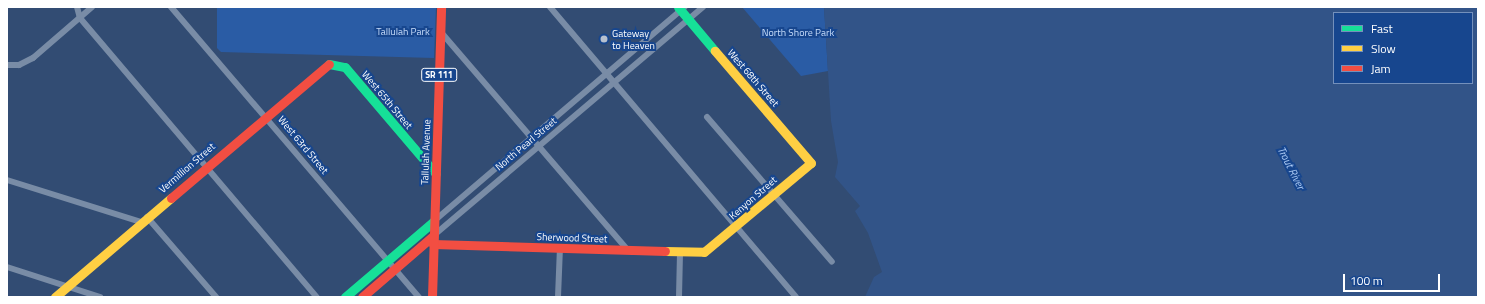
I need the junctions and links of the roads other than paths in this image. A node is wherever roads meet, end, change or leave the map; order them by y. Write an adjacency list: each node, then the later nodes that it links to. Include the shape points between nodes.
1 (76, 7): 8 (street)
2 (92, 7): 8 (street)
3 (171, 7): 15 (street, West 63rd Street)
4 (441, 7): 10 (street, Tallulah Avenue / SR 111)
5 (550, 7): 13 (street)
6 (703, 7): 9 (street, North Pearl Street)
7 (681, 8): 9 (street, West 68th Street); 13 (street, North Pearl Street)
8 (80, 18): 12 (street, via 33,58 19,65); 20 (street)
9 (688, 19): 14 (street, North Pearl Street); 19 (street, West 68th Street)
10 (440, 31): 17 (street); 21 (street, Tallulah Avenue / SR 111)
11 (336, 62): 15 (street, Vermillion Street, via 325,64); 21 (street, West 65th Street, via 345,68)
12 (7, 65)
13 (607, 74): 14 (street); 17 (street, North Pearl Street)
14 (614, 83): 18 (street, North Pearl Street); 26 (street)
15 (265, 116): 20 (street, Vermillion Street); 32 (street, West 63rd Street)
16 (707, 118): 23 (street)
17 (532, 138): 18 (street); 25 (street, North Pearl Street)
18 (540, 146): 27 (street, North Pearl Street); 29 (street)
19 (811, 163): 23 (street, Kenyon Street)
20 (206, 166): 24 (street, Vermillion Street); 40 (street)
21 (436, 174): 25 (street, Tallulah Avenue / SR 111)
22 (7, 180): 24 (street)
23 (774, 195): 26 (street, Kenyon Street); 33 (street)
24 (144, 219): 36 (street, Vermillion Street); 39 (street)
25 (434, 221): 27 (street, Tallulah Avenue / SR 111); 32 (street, North Pearl Street)
26 (736, 227): 30 (street, Kenyon Street); 47 (street)
27 (433, 240): 28 (street, Sherwood Street); 35 (street, North Pearl Street); 44 (street, Tallulah Avenue / SR 111)
28 (560, 248): 29 (street, Sherwood Street); 45 (street)
29 (628, 250): 31 (street, Sherwood Street)
30 (709, 250): 31 (street, Sherwood Street)
31 (680, 252): 46 (street)
32 (388, 261): 35 (street, West 63rd Street); 41 (street, North Pearl Street)
33 (832, 262)
34 (7, 267): 36 (street)
35 (395, 269): 42 (street, North Pearl Street); 43 (street, West 63rd Street)
36 (67, 286): 37 (street, Vermillion Street); 38 (street)
37 (55, 297)
38 (100, 297)
39 (216, 297)
40 (318, 297)
41 (345, 297)
42 (362, 297)
43 (419, 297)
44 (432, 297)
45 (558, 297)
46 (679, 297)
47 (796, 297)

